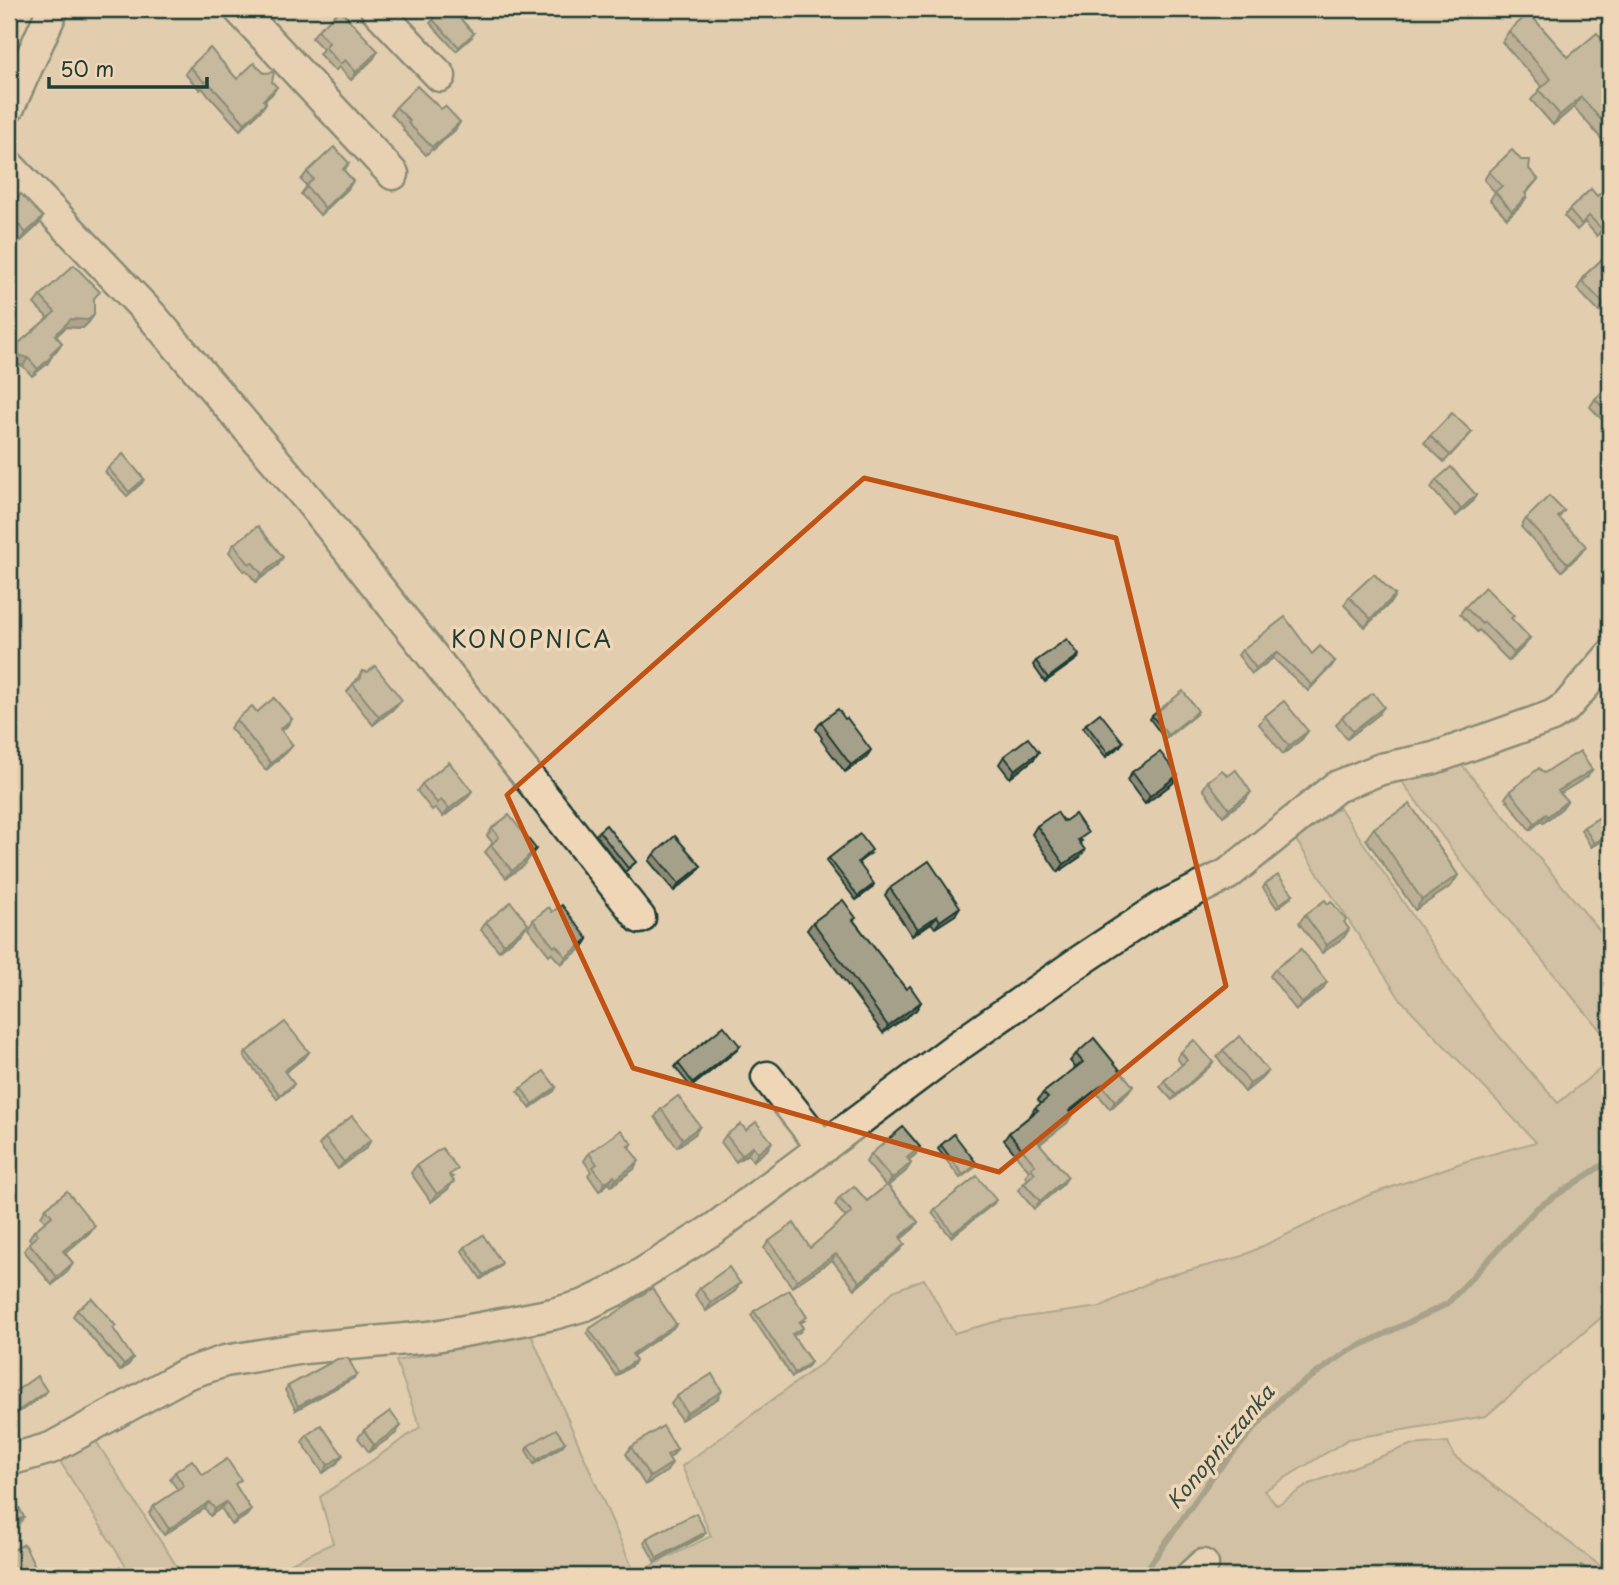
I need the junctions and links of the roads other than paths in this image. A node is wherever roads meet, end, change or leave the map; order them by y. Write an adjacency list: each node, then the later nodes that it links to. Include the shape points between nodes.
1 (53, 9): 5 (street)
2 (239, 9): 7 (street)
3 (376, 9): 4 (street)
4 (440, 76)
5 (9, 107)
6 (9, 166): 9 (street, via 151,315 308,499)
7 (393, 174)
8 (1610, 656): 11 (street, via 1552,716 1336,787 1228,874 1160,908 1077,963)
9 (640, 918)
10 (767, 1077): 11 (street)
11 (823, 1147): 12 (street, via 715,1228 616,1290 585,1304 438,1336 304,1348 225,1361 186,1374 51,1448)
12 (9, 1460)

